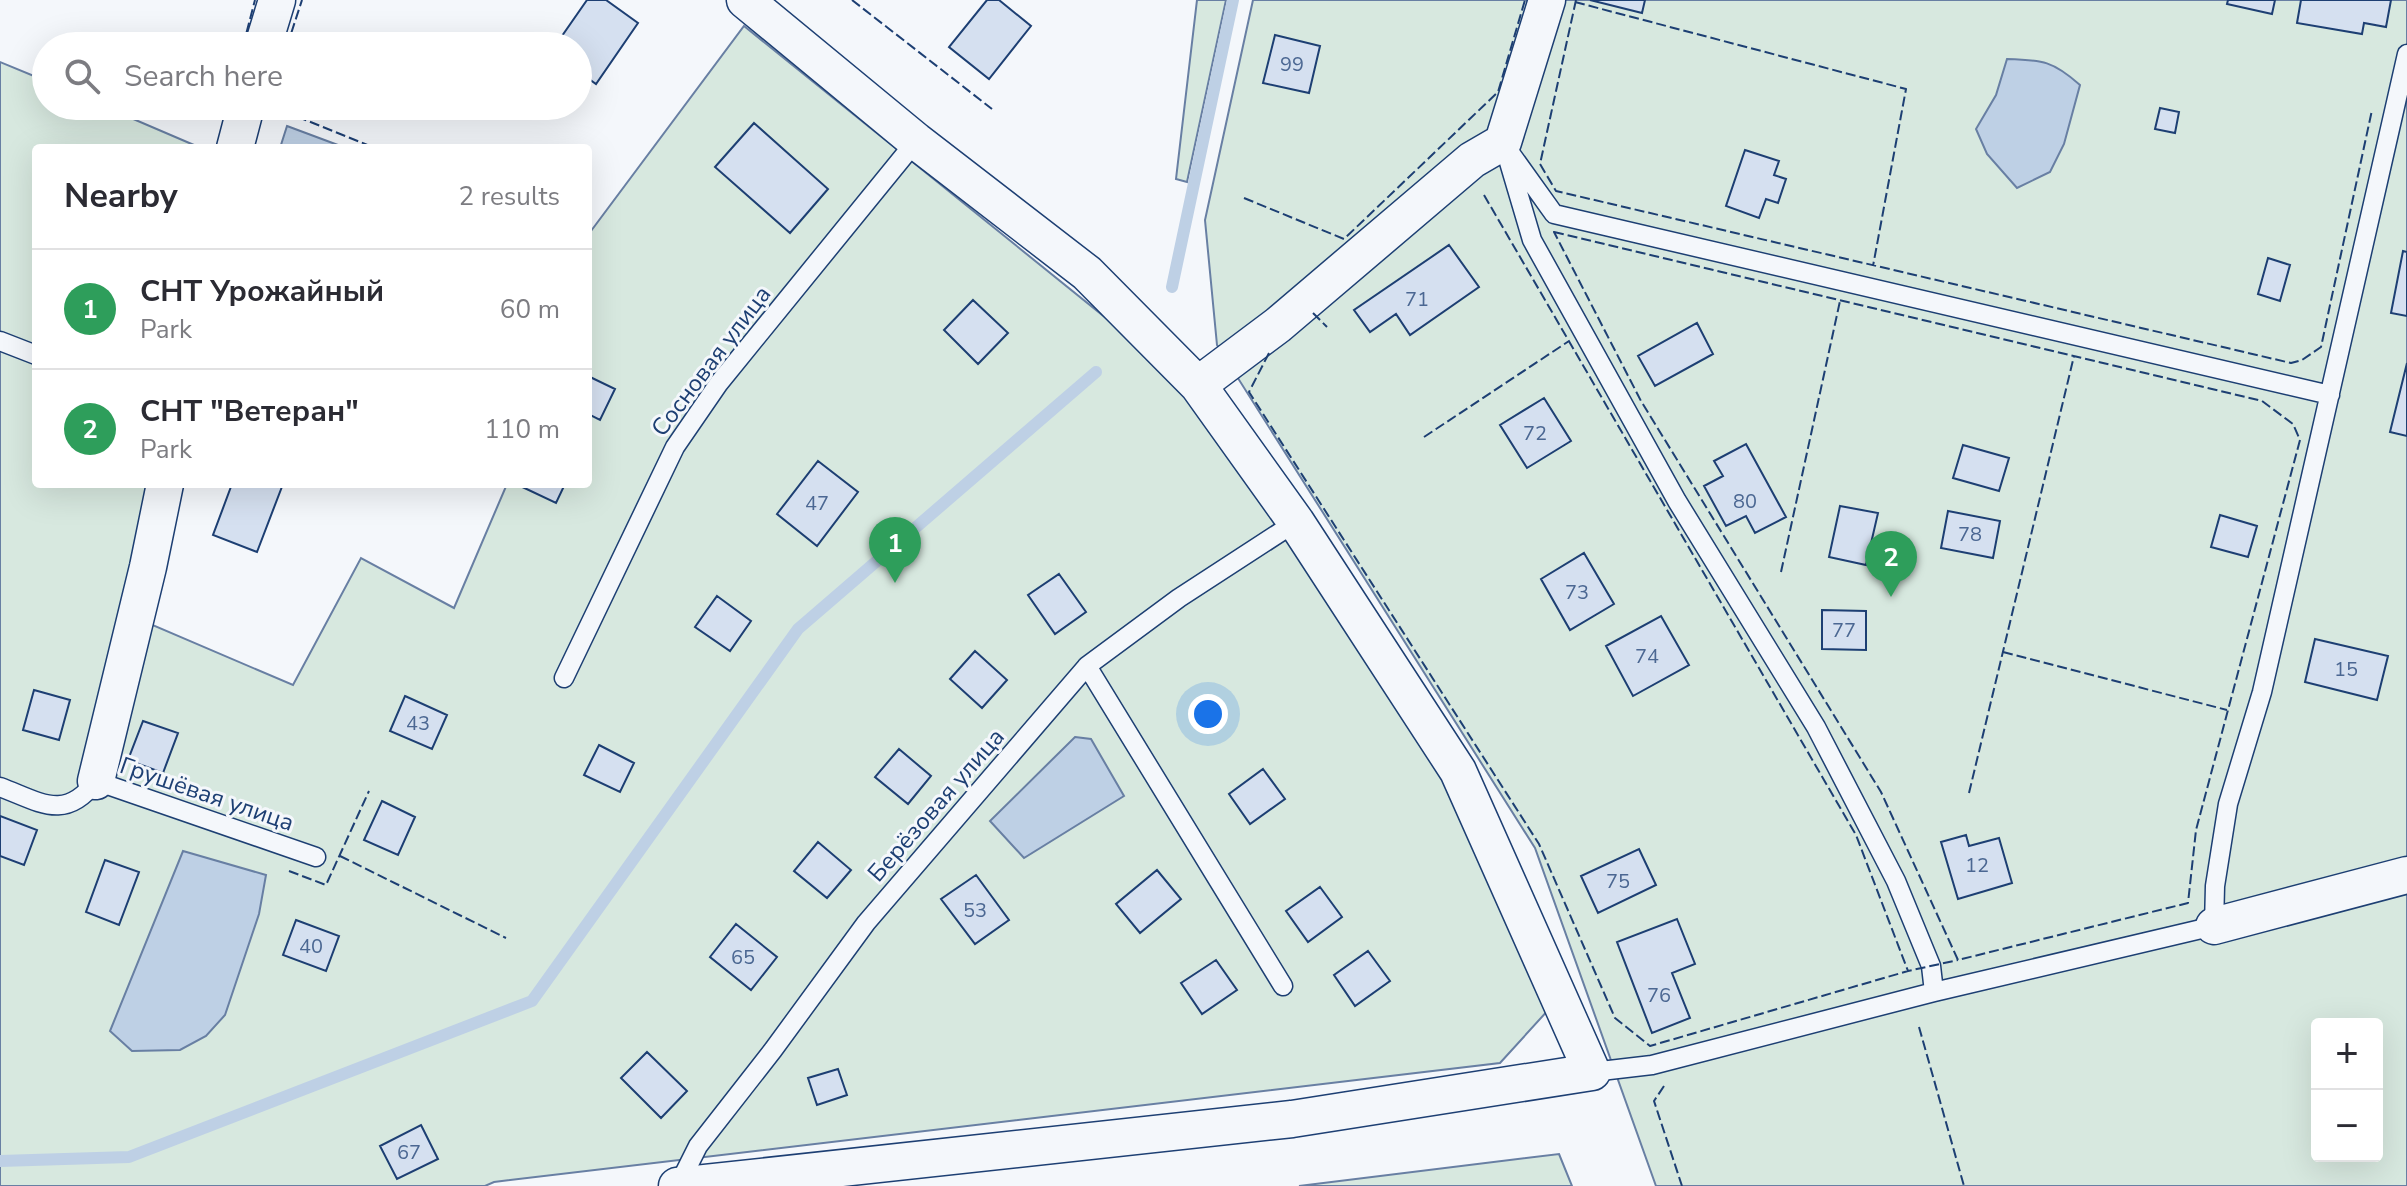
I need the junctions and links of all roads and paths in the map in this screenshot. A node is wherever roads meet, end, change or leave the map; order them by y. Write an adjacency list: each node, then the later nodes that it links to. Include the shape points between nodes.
1 (277, 0): 4 (street)
2 (745, 0): 7 (street)
3 (1547, 0): 8 (street)
4 (267, 32)
5 (2407, 54): 13 (lane)
6 (242, 120): 9 (street)
7 (916, 141): 12 (street, via 1087,273); 17 (lane, Сосновая улица, via 719,383 675,447)
8 (1503, 142): 12 (street, via 1472,160 1278,325); 13 (lane, via 1554,214); 24 (lane, via 1532,240 1677,501 1816,727 1896,881 1931,966)
9 (236, 144)
10 (0, 341): 11 (lane)
11 (32, 353)
12 (1198, 385): 15 (street)
13 (2330, 395): 22 (lane, via 2262,692 2228,804)
14 (164, 488): 18 (street)
15 (1296, 522): 16 (lane, Берёзовая улица); 25 (street, via 1458,771)
16 (1087, 666): 23 (lane); 26 (lane, Берёзовая улица, via 866,923 698,1146)
17 (564, 678)
18 (96, 781): 19 (lane, Грушёвая улица, via 83,799 52,807); 20 (lane, Грушёвая улица)
19 (0, 787)
20 (316, 857)
21 (2407, 875): 22 (street)
22 (2214, 926): 24 (lane)
23 (1283, 986)
24 (1934, 992): 25 (lane, via 1652,1065)
25 (1592, 1072): 26 (street, via 1292,1119)
26 (678, 1186)

